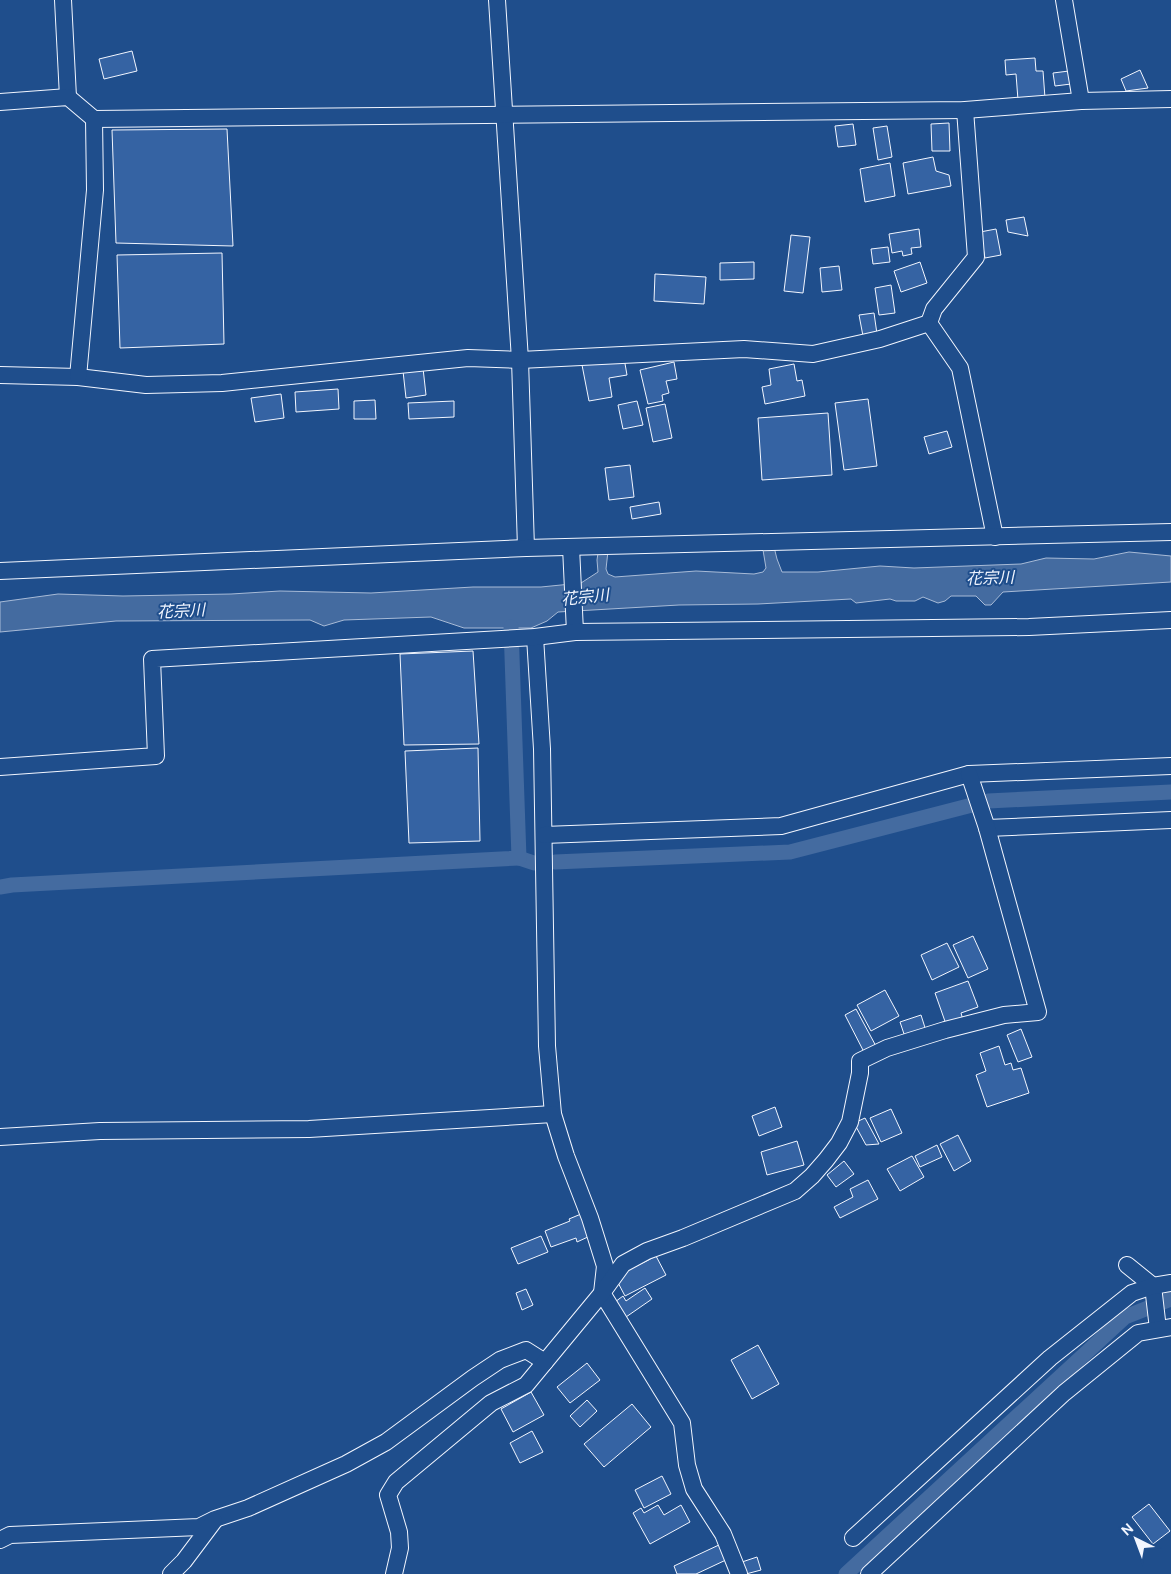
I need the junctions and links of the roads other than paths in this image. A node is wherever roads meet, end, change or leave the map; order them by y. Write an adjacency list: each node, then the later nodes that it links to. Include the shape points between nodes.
1 (64, 0): 4 (street)
2 (497, 0): 9 (street)
3 (1064, 0): 6 (street)
4 (68, 97): 7 (street); 10 (street)
5 (1171, 98): 6 (street)
6 (1081, 101): 8 (street)
7 (0, 102)
8 (965, 110): 9 (street); 11 (street, via 976,257 934,309)
9 (504, 116): 10 (street); 12 (street)
10 (94, 119): 14 (street, via 95,190)
11 (929, 323): 12 (street, via 880,339 813,354 744,349); 16 (street, via 960,368)
12 (520, 357): 14 (street, via 468,358 213,383 146,386); 17 (street)
13 (0, 376): 14 (street)
14 (78, 377)
15 (1171, 532): 16 (street)
16 (995, 537): 18 (street)
17 (526, 548): 18 (street); 19 (street)
18 (572, 553): 21 (street)
19 (0, 571)
20 (1171, 620): 21 (street, via 1029,627)
21 (574, 626): 22 (street)
22 (535, 637): 24 (street, via 152,659 156,756); 28 (street)
23 (1171, 766): 25 (street)
24 (0, 767)
25 (969, 774): 27 (street); 28 (street, via 781,826)
26 (1171, 820): 27 (street)
27 (987, 828): 34 (street, via 1038,1012 1004,1015 945,1030 887,1048 860,1061 850,1122 839,1143 812,1176 795,1191 647,1251 623,1264)
28 (544, 835): 29 (street, via 547,1046)
29 (554, 1114): 30 (street, via 308,1130 100,1131); 34 (street, via 605,1266)
30 (0, 1137)
31 (1127, 1265): 33 (street)
32 (1171, 1283): 33 (street)
33 (1153, 1286): 35 (street); 38 (street, via 1132,1293 1050,1358)
34 (602, 1293): 36 (street); 42 (street, via 682,1423 686,1465 694,1489 723,1534)
35 (1164, 1328): 43 (street, via 1138,1333 1064,1393)
36 (545, 1362): 37 (street, via 526,1350 500,1360 386,1442 346,1464); 41 (street, via 526,1385 491,1403 396,1482 388,1495 399,1532 400,1548)
37 (215, 1519): 39 (street, via 199,1527 10,1535); 40 (street)
38 (853, 1538)
39 (0, 1540)
40 (172, 1574)
41 (394, 1574)
42 (739, 1574)
43 (869, 1574)

